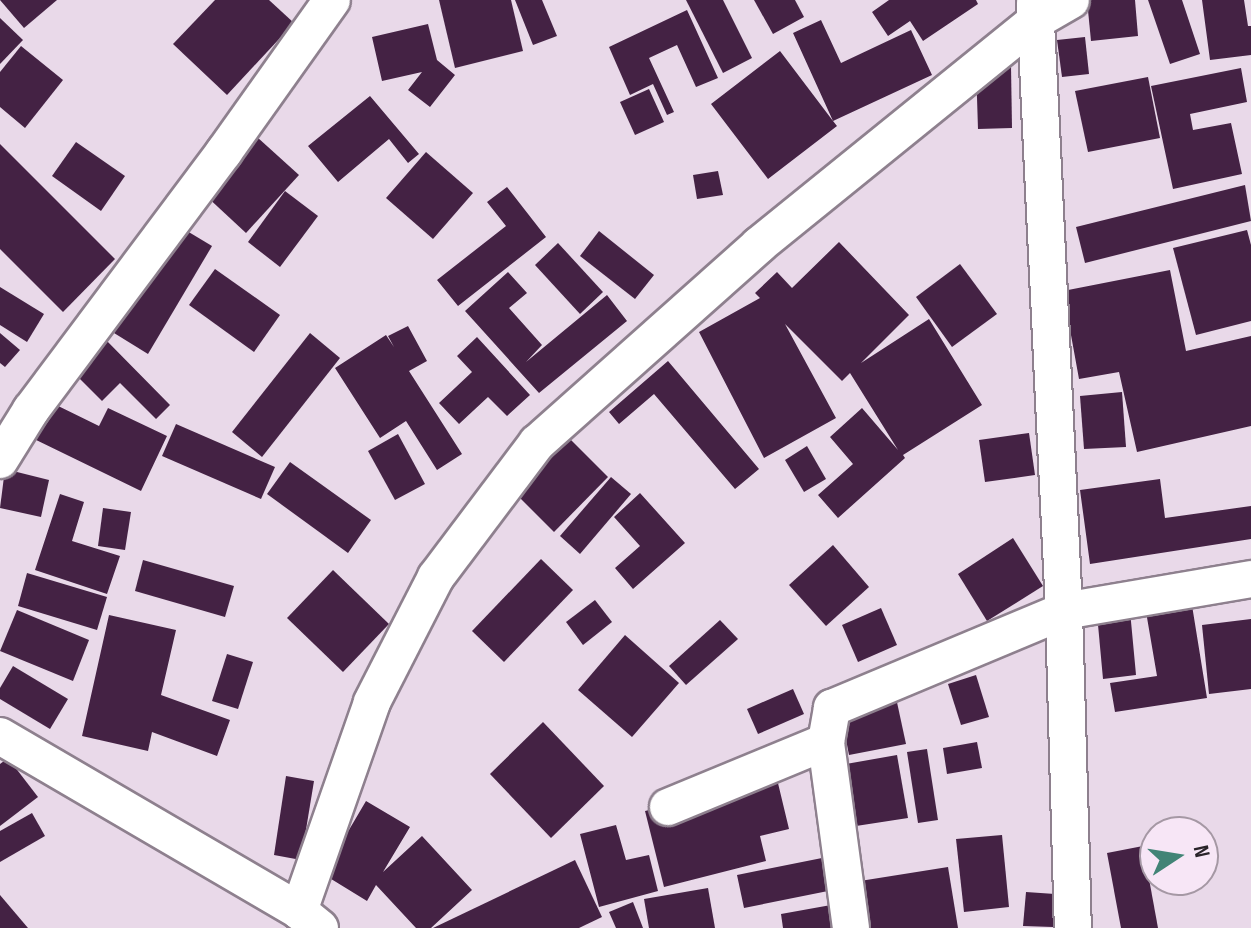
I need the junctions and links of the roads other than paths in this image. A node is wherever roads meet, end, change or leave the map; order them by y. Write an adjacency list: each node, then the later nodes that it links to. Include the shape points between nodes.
1 (332, 0): 4 (street, via 31,410)
2 (1071, 0): 3 (street)
3 (1036, 10): 6 (street); 10 (street, via 759,245 537,443 436,577 379,688)
4 (0, 460)
5 (1251, 579): 6 (street)
6 (1064, 611): 8 (street, via 832,708); 12 (street)
7 (0, 736): 10 (street)
8 (826, 742): 9 (street); 11 (street)
9 (668, 807)
10 (310, 919)
11 (851, 928)
12 (1073, 928)

